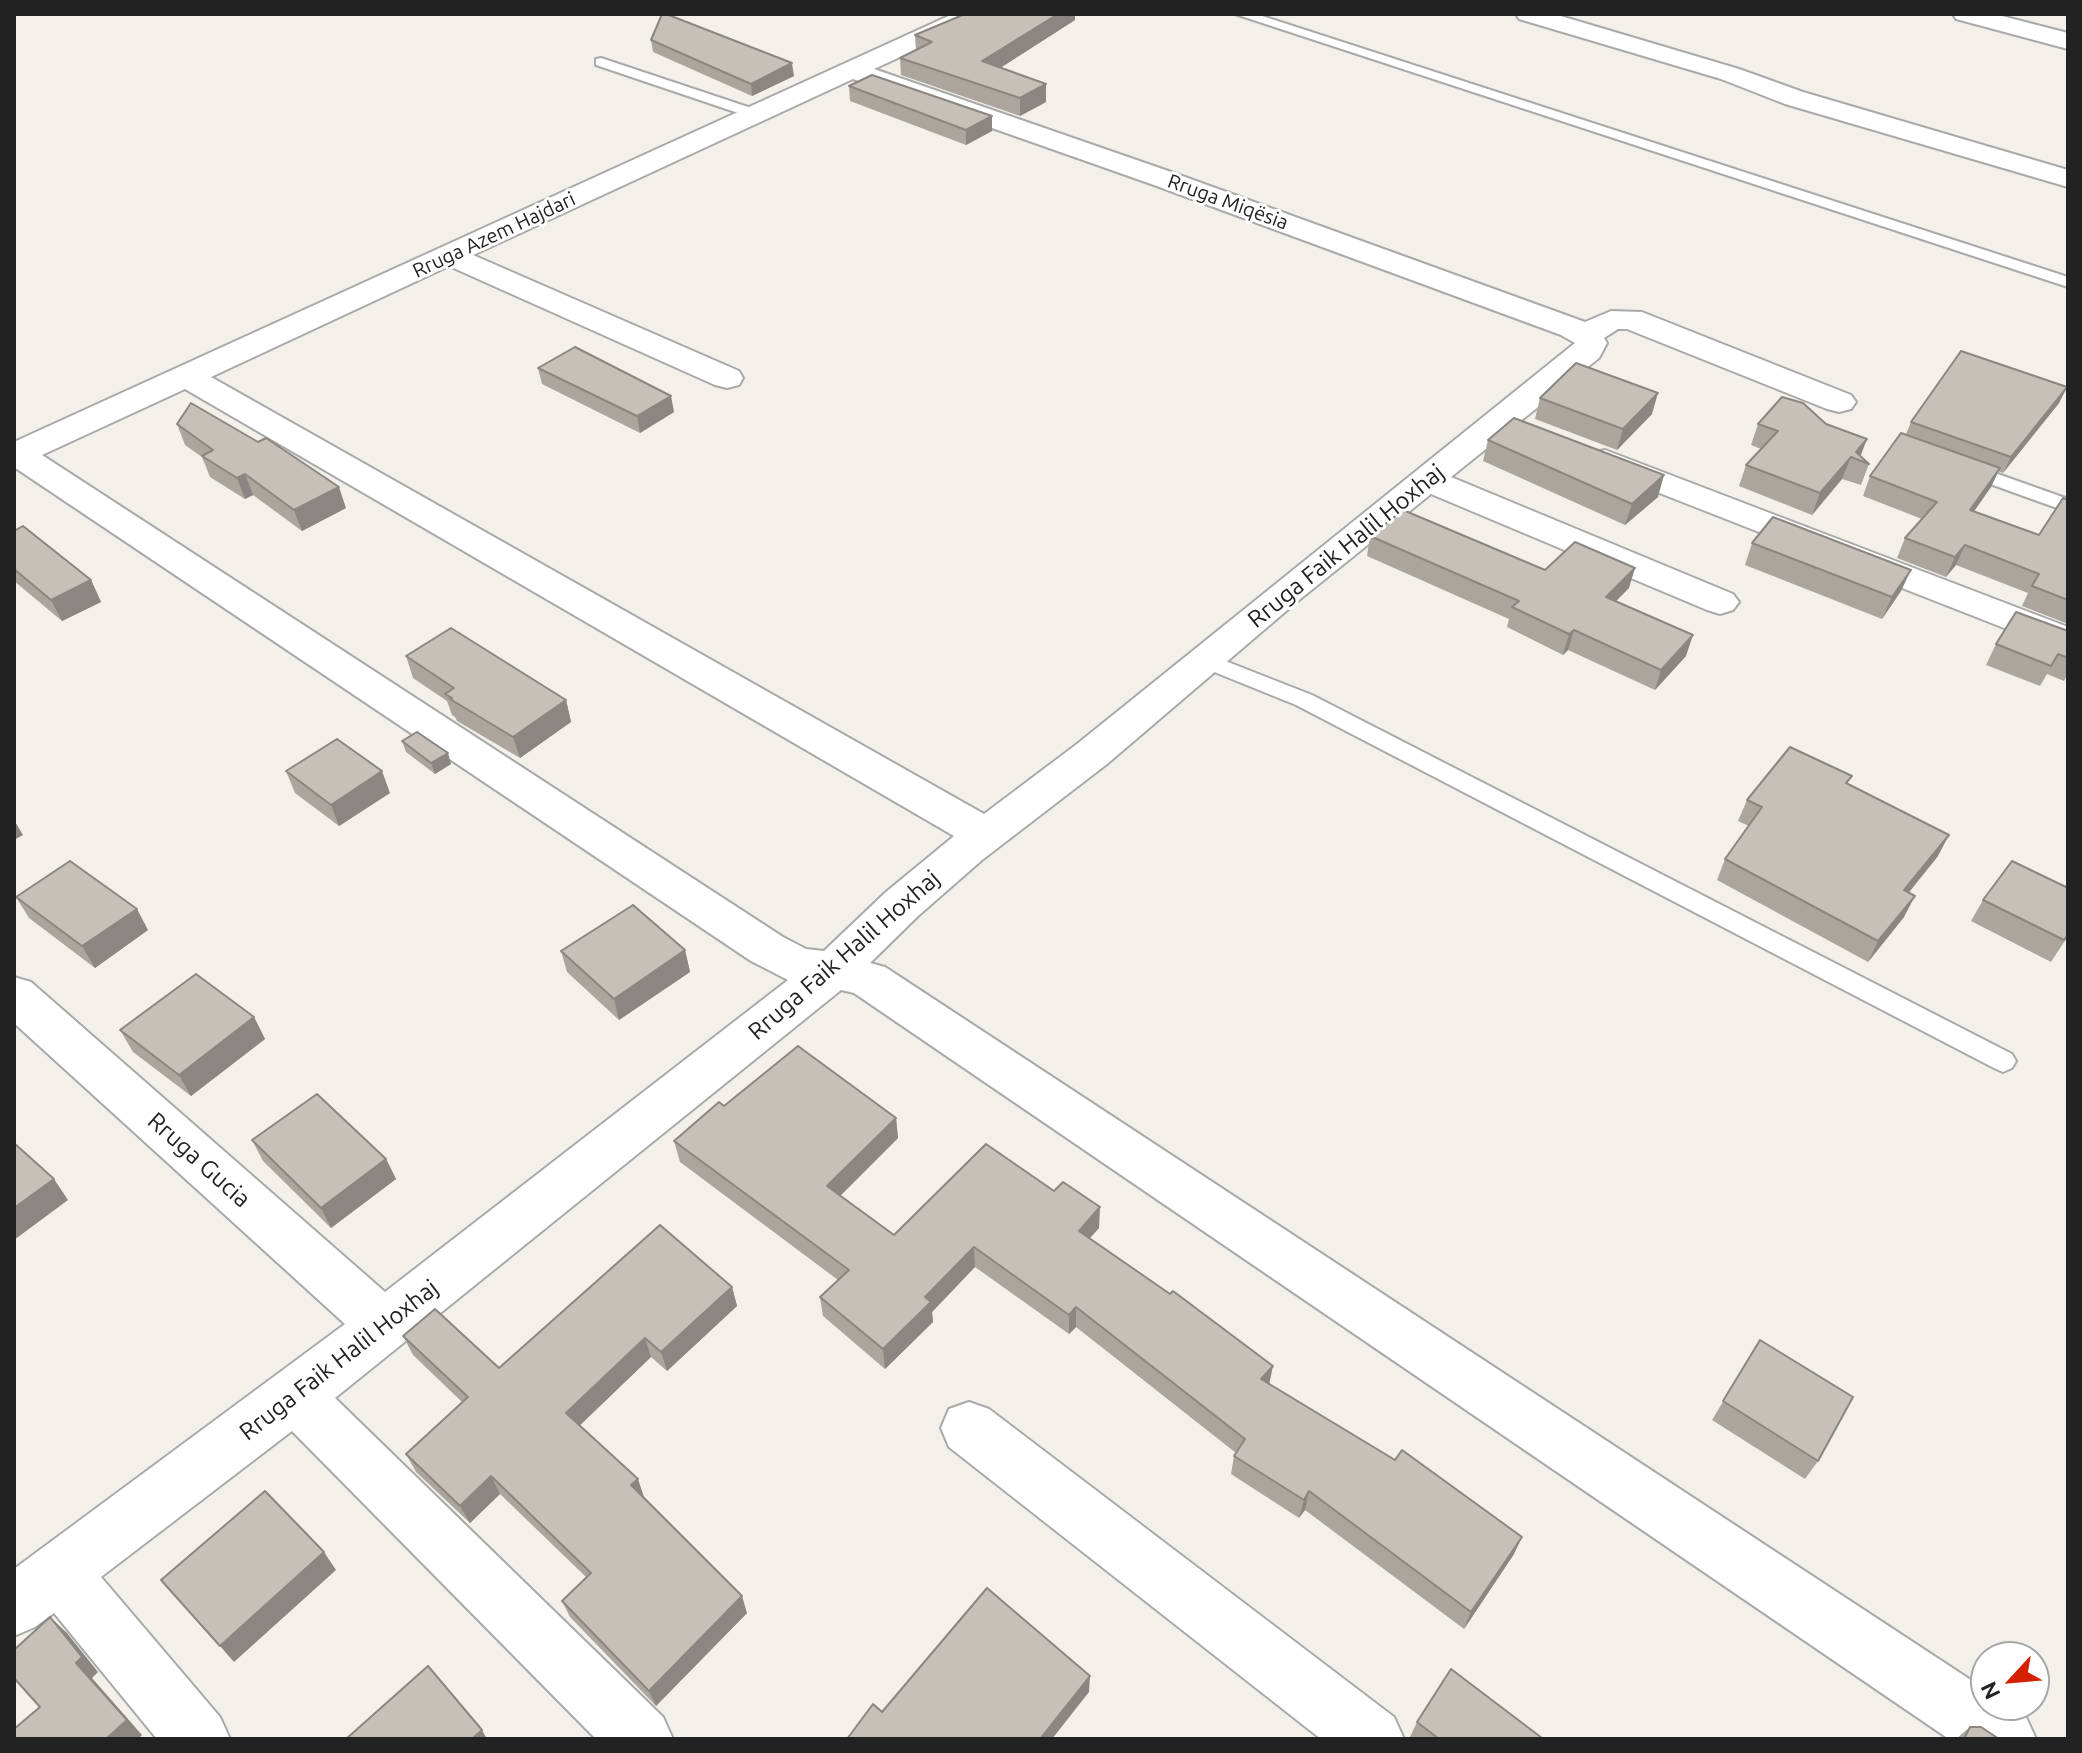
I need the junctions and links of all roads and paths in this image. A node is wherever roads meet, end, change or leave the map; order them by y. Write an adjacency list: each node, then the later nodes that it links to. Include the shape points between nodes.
1 (973, 14): 7 (street, Rruga Azem Hajdari)
2 (1242, 14): 11 (lane)
3 (1528, 14): 9 (street)
4 (1965, 14): 5 (street)
5 (2068, 41)
6 (601, 62): 8 (lane)
7 (852, 70): 8 (street, Rruga Azem Hajdari); 12 (street, Rruga Miqësia, via 1164,179)
8 (755, 114): 10 (street, Rruga Azem Hajdari)
9 (2068, 179)
10 (448, 255): 13 (street, Rruga Azem Hajdari); 14 (street)
11 (2068, 282)
12 (1587, 343): 15 (street, Rruga Faik Halil Hoxhaj, via 1611,320 1631,319); 19 (street, Rruga Faik Halil Hoxhaj, via 1517,427)
13 (186, 376): 17 (street, Rruga Azem Hajdari); 24 (street)
14 (727, 378)
15 (1839, 402)
16 (1575, 449): 22 (street)
17 (16, 454): 25 (street, via 767,949 798,966)
18 (1952, 464): 20 (lane)
19 (1427, 480): 21 (street); 23 (street, Rruga Faik Halil Hoxhaj)
20 (2068, 506)
21 (1720, 602)
22 (2068, 641)
23 (1205, 660): 24 (street, Rruga Faik Halil Hoxhaj); 27 (lane, via 1304,700)
24 (986, 835): 25 (street, Rruga Faik Halil Hoxhaj, via 902,904)
25 (834, 970): 28 (street, Rruga Faik Halil Hoxhaj); 35 (street, via 869,980)
26 (14, 995): 28 (street, Rruga Gucia)
27 (2003, 1061)
28 (385, 1326): 29 (street, Rruga Faik Halil Hoxhaj)
29 (295, 1396): 31 (street, Rruga Faik Halil Hoxhaj); 33 (street)
30 (969, 1428): 34 (street)
31 (36, 1589): 32 (street)
32 (198, 1739)
33 (641, 1739)
34 (1372, 1739)
35 (2004, 1739)

